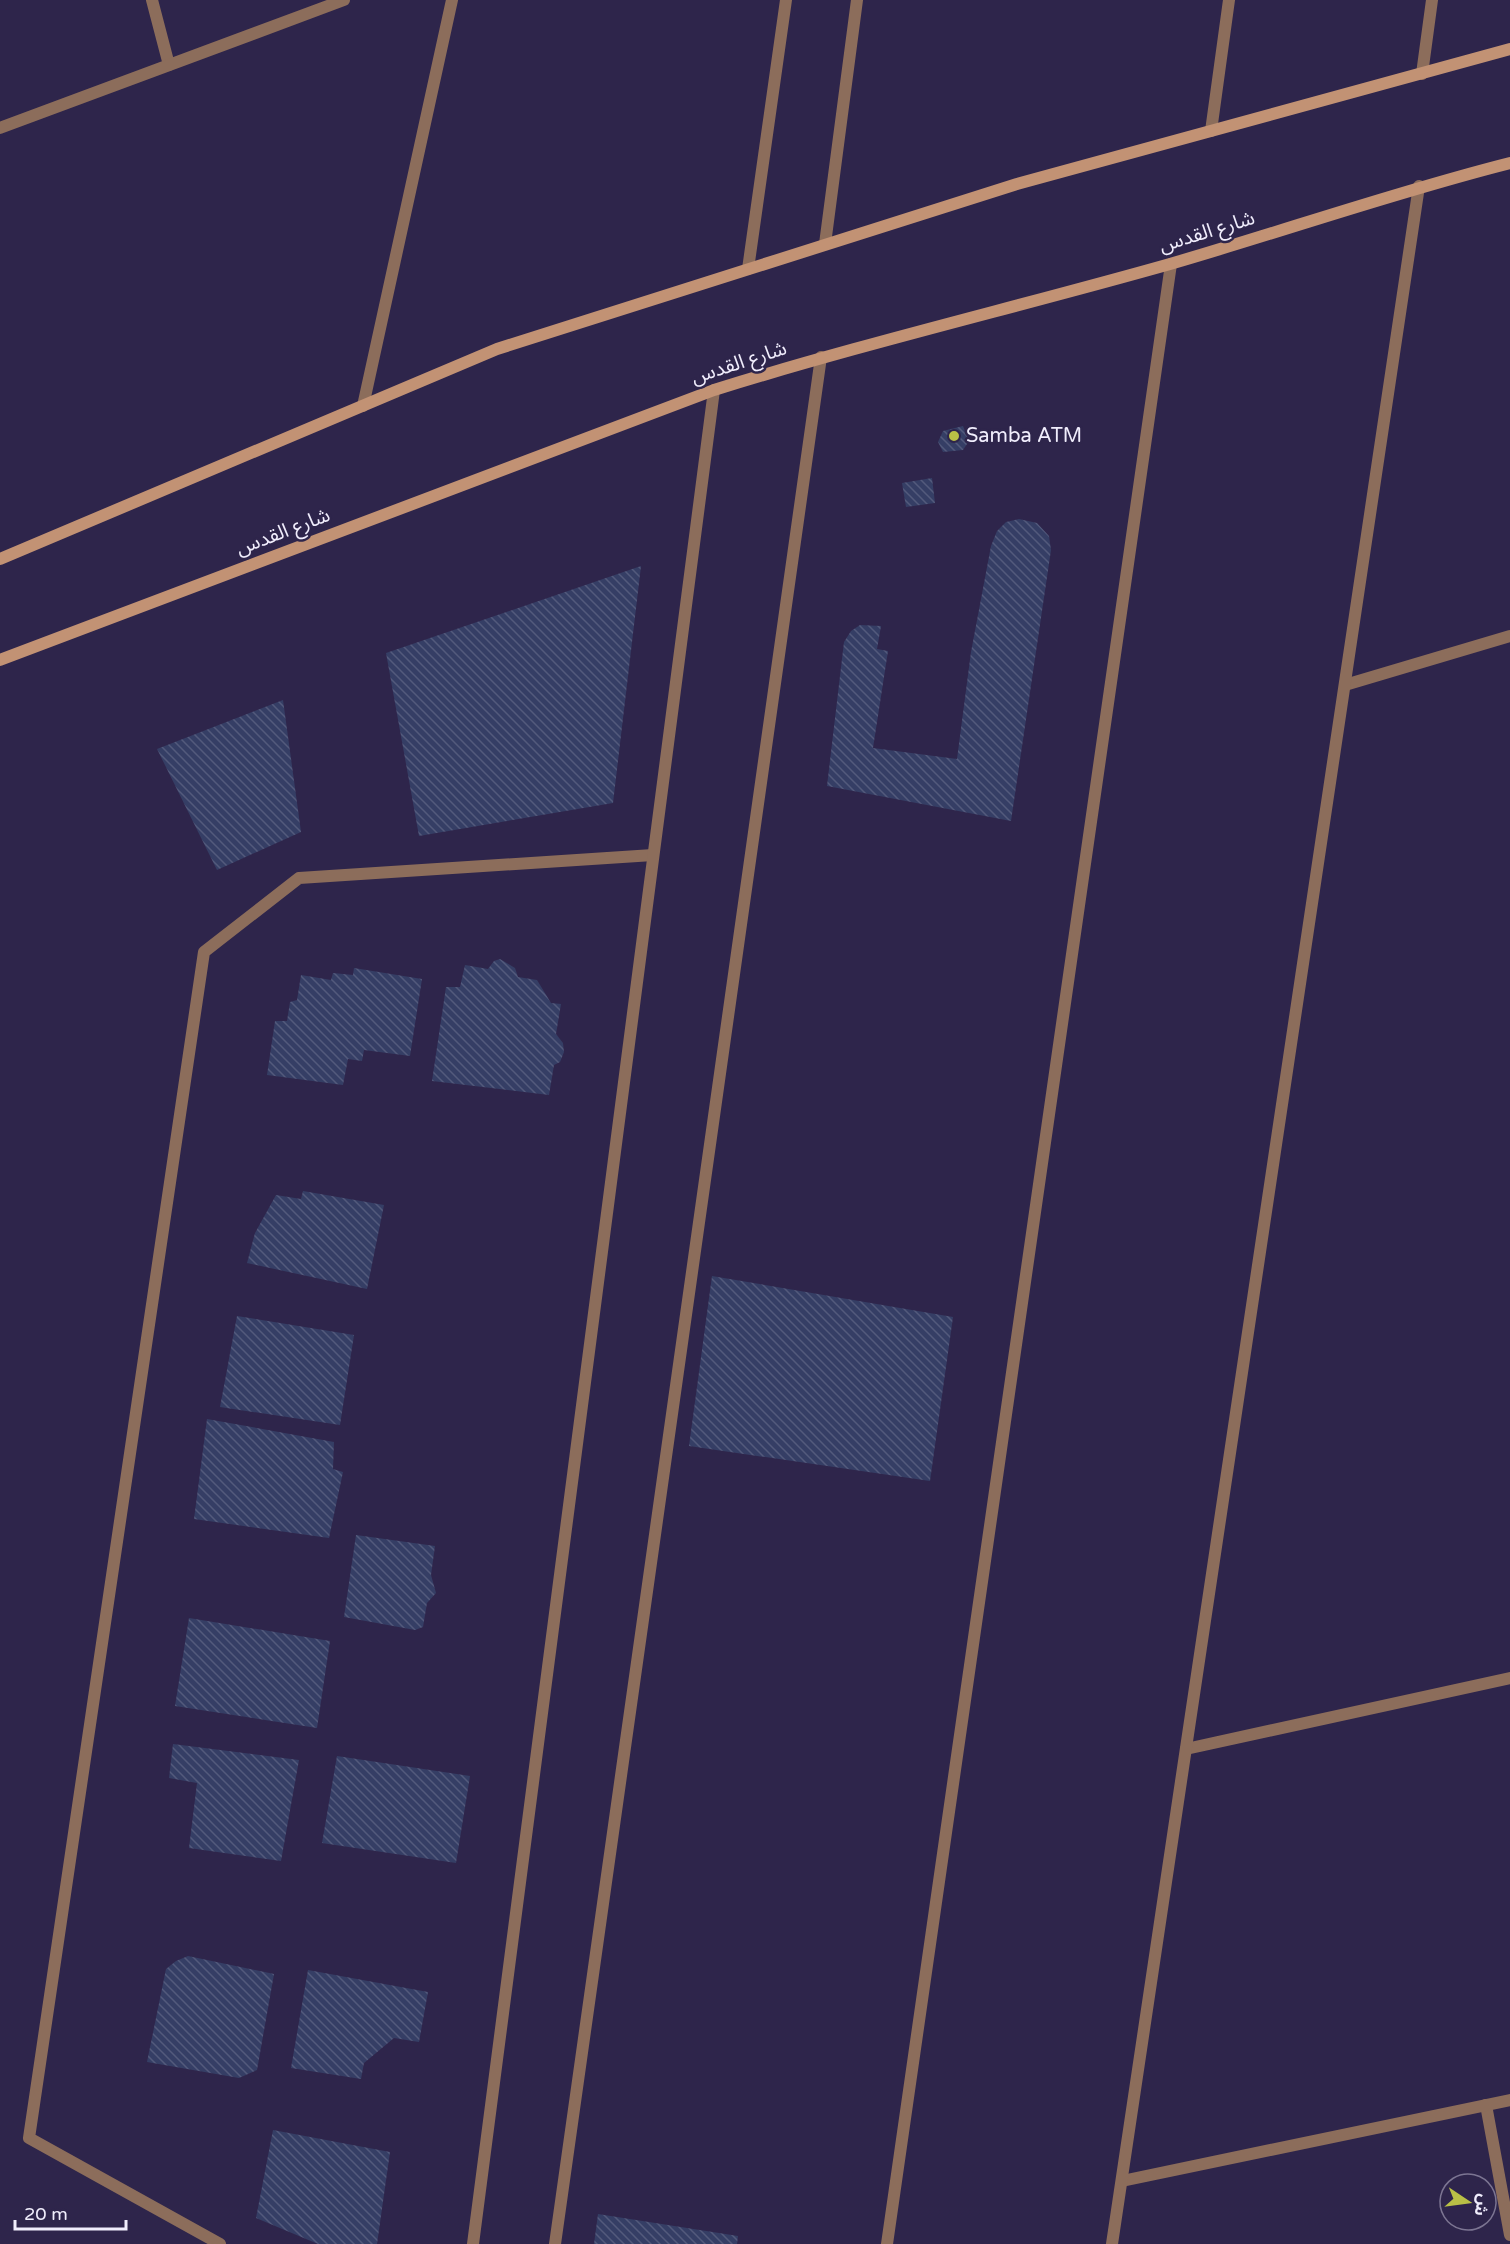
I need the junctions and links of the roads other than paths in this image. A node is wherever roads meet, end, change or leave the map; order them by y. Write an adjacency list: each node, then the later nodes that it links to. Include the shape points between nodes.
1 (152, 0): 9 (street)
2 (344, 0): 9 (street)
3 (452, 0): 20 (street)
4 (786, 0): 17 (street)
5 (857, 0): 15 (street)
6 (1229, 0): 12 (street)
7 (1432, 0): 10 (street)
8 (1510, 49): 10 (main road)
9 (169, 65): 11 (street)
10 (1422, 74): 12 (main road)
11 (0, 128)
12 (1211, 131): 15 (main road, via 1017,184)
13 (1510, 163): 14 (main road, شارع القدس)
14 (1419, 186): 16 (main road, شارع القدس); 24 (street)
15 (825, 244): 17 (main road)
16 (1171, 264): 18 (main road, شارع القدس); 35 (street)
17 (748, 269): 20 (main road, via 497,349)
18 (821, 357): 19 (main road, شارع القدس); 34 (street)
19 (714, 390): 23 (main road, شارع القدس); 25 (street)
20 (363, 406): 21 (main road)
21 (0, 559)
22 (1510, 636): 24 (street)
23 (0, 660)
24 (1345, 685): 27 (street)
25 (653, 855): 32 (street, via 299,878 204,952 29,2138); 33 (street)
26 (1510, 1678): 27 (street)
27 (1186, 1749): 30 (street)
28 (1510, 2100): 29 (street)
29 (1486, 2105): 30 (street); 31 (street)
30 (1122, 2181): 36 (street)
31 (1510, 2235)
32 (220, 2244)
33 (473, 2244)
34 (555, 2244)
35 (887, 2244)
36 (1112, 2244)

